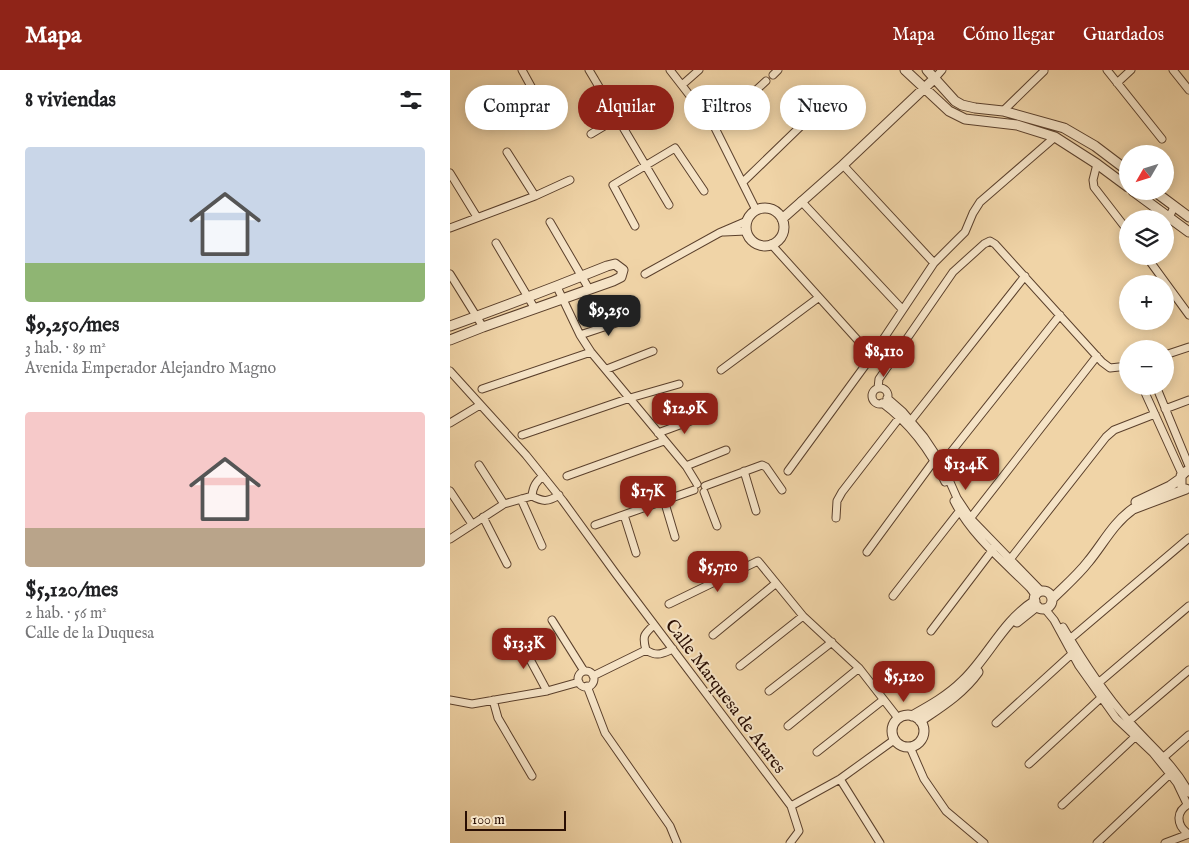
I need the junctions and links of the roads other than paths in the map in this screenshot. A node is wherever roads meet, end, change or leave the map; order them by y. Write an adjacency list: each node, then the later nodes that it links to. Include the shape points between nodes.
1 (524, 70): 15 (street)
2 (589, 70): 16 (street)
3 (670, 70): 17 (street)
4 (699, 70): 17 (street)
5 (905, 70): 20 (street)
6 (927, 70): 12 (street)
7 (942, 70): 12 (street)
8 (1107, 70): 14 (street)
9 (1131, 70): 14 (street)
10 (1174, 70): 21 (street)
11 (1044, 71): 22 (street)
12 (935, 78): 20 (street); 22 (street, via 962,105)
13 (766, 81): 18 (street)
14 (1117, 83): 29 (street)
15 (532, 85)
16 (598, 85)
17 (682, 85): 19 (street)
18 (762, 85)
19 (684, 88)
20 (924, 88): 28 (street, via 949,111 965,118 1017,125); 32 (street)
21 (1189, 90)
22 (1003, 110): 33 (street, via 1064,128)
23 (598, 130): 27 (street)
24 (624, 130): 34 (street)
25 (717, 130): 38 (street)
26 (797, 130): 38 (street)
27 (591, 134)
28 (1057, 138): 31 (street); 61 (street, via 980,202 965,232)
29 (1162, 139)
30 (507, 152): 40 (street)
31 (1098, 164): 37 (street); 52 (street, via 1094,187)
32 (843, 165): 43 (street); 61 (street)
33 (1119, 165)
34 (645, 166): 39 (street, via 675,148); 44 (street); 54 (street, via 613,185)
35 (450, 173): 50 (street)
36 (570, 180): 40 (street)
37 (1119, 180)
38 (743, 182): 46 (street)
39 (704, 191)
40 (534, 196): 50 (street)
41 (1143, 200): 47 (street)
42 (1165, 200): 45 (street)
43 (801, 201): 51 (street); 73 (street)
44 (669, 205)
45 (1174, 207): 48 (street); 49 (street)
46 (756, 210): 51 (street, via 771,209); 55 (street, via 750,214)
47 (1153, 210)
48 (1173, 210)
49 (1189, 216)
50 (477, 217): 57 (street)
51 (782, 219): 60 (street, via 783,231)
52 (1119, 219)
53 (550, 222): 65 (street)
54 (635, 226)
55 (746, 226): 60 (street, via 753,241); 64 (street, via 719,233)
56 (1174, 226): 58 (street)
57 (450, 228)
58 (1189, 232)
59 (496, 243): 69 (street)
60 (771, 244): 70 (street)
61 (934, 263): 73 (street)
62 (1153, 265): 75 (street)
63 (450, 274): 76 (street)
64 (645, 274)
65 (582, 276): 67 (street); 68 (street); 68 (street, via 615,264 623,270 621,277)
66 (1025, 276): 74 (street); 93 (street, via 996,244 990,241 984,244 953,272 879,379); 106 (street)
67 (557, 287): 69 (street); 71 (street)
68 (589, 289): 71 (street)
69 (528, 296): 72 (street); 76 (street)
70 (818, 298): 86 (street); 90 (street)
71 (563, 300): 72 (street); 80 (street)
72 (535, 309): 79 (street)
73 (902, 309): 86 (street)
74 (1060, 315): 87 (street); 114 (street)
75 (1189, 315)
76 (476, 316): 78 (street); 79 (street)
77 (631, 318): 80 (street)
78 (450, 326)
79 (482, 327): 81 (street)
80 (580, 335): 83 (street)
81 (450, 340)
82 (1189, 347): 85 (street)
83 (591, 352): 89 (street); 94 (street)
84 (653, 352): 89 (street)
85 (1174, 352)
86 (872, 356): 117 (street)
87 (1097, 356): 88 (street, via 1110,368); 135 (street)
88 (1119, 367)
89 (607, 369): 97 (street)
90 (721, 370)
91 (450, 371): 100 (street, Calle Marquesa de Atares)
92 (680, 384): 97 (street)
93 (878, 388): 99 (street, via 886,391); 99 (street, via 873,392 873,399 878,403)
94 (482, 389)
95 (1146, 395): 103 (street)
96 (1160, 395): 101 (street)
97 (630, 398): 107 (street); 108 (street)
98 (1189, 400): 101 (street)
99 (885, 401): 102 (street)
100 (480, 405): 105 (street); 119 (street, Calle Marquesa de Atares)
101 (1165, 409): 115 (street)
102 (902, 414): 106 (street); 134 (street, via 842,492 837,501)
103 (1155, 414): 118 (street); 146 (street, via 1114,430 1106,437)
104 (704, 416): 107 (street)
105 (450, 423)
106 (909, 423): 111 (street)
107 (658, 433): 109 (street)
108 (522, 435)
109 (664, 441): 113 (street); 120 (street)
110 (726, 450): 113 (street)
111 (935, 459): 114 (street); 144 (street)
112 (480, 465): 129 (street)
113 (686, 466): 121 (street)
114 (940, 466): 130 (street)
115 (1189, 466)
116 (744, 471): 121 (street); 123 (street, via 764,466); 131 (street)
117 (788, 471)
118 (1184, 474): 122 (street, via 1183,486); 150 (street, via 1170,486 1131,504 1114,516 1084,559)
119 (543, 476): 125 (street, Calle Marquesa de Atares); 126 (street, via 535,482)
120 (567, 476)
121 (700, 488): 128 (street); 138 (street)
122 (1187, 489): 150 (street, via 1133,508 1125,514 1088,562)
123 (782, 490)
124 (450, 491): 136 (street)
125 (559, 495): 126 (street, via 542,501); 155 (street, Calle Marquesa de Atares)
126 (532, 496): 127 (street)
127 (521, 499): 129 (street); 142 (street)
128 (664, 500): 132 (street); 139 (street)
129 (504, 504): 133 (street)
130 (961, 509): 135 (street); 149 (street)
131 (756, 511)
132 (624, 515): 137 (street); 145 (street)
133 (484, 517): 136 (street); 147 (street)
134 (836, 518)
135 (969, 520): 143 (street)
136 (472, 524): 141 (street)
137 (595, 525)
138 (717, 526)
139 (675, 537)
140 (1189, 538): 159 (street)
141 (450, 539)
142 (542, 546)
143 (994, 548): 146 (street); 156 (street)
144 (866, 552)
145 (636, 553)
146 (1008, 561): 150 (street)
147 (507, 564)
148 (775, 584): 151 (street, via 758,561); 153 (street); 157 (street)
149 (893, 596)
150 (1043, 600): 159 (street); 163 (street); 178 (street, via 1012,619 964,681 942,699); 180 (street, via 1016,622 969,684)
151 (669, 604)
152 (1189, 606): 170 (street)
153 (803, 616): 160 (street); 164 (street)
154 (552, 620): 167 (street)
155 (654, 625): 161 (street, Calle Marquesa de Atares); 162 (street, via 645,634)
156 (931, 631)
157 (713, 635)
158 (519, 639): 173 (street)
159 (1070, 639): 163 (street)
160 (832, 642): 165 (street); 172 (street)
161 (673, 649): 162 (street, via 661,654); 197 (street, Calle Marquesa de Atares)
162 (646, 650): 168 (street)
163 (1074, 651): 170 (street); 182 (street)
164 (740, 666)
165 (859, 668): 177 (street); 183 (street)
166 (1189, 670): 181 (street)
167 (584, 671): 168 (street); 169 (street, via 580,673)
168 (593, 676): 171 (street)
169 (579, 682): 171 (street); 173 (street)
170 (1096, 684): 174 (street)
171 (587, 686): 199 (street, via 605,733 670,826)
172 (769, 690)
173 (547, 691): 176 (street)
174 (1104, 695): 181 (street); 184 (street, via 1116,718); 190 (street)
175 (450, 700): 176 (street, via 472,704)
176 (493, 700): 192 (street, via 498,718)
177 (883, 700): 179 (street); 188 (street)
178 (912, 716): 179 (street); 180 (street)
179 (898, 718): 186 (street, via 892,729)
180 (920, 721): 187 (street, via 922,737)
181 (1129, 722): 184 (street)
182 (996, 723)
183 (788, 726)
184 (1137, 734): 189 (street); 191 (street); 196 (street)
185 (1189, 736): 189 (street)
186 (894, 740): 187 (street); 193 (street)
187 (910, 747): 202 (street, via 924,779 946,811)
188 (817, 752)
189 (1164, 757): 191 (street)
190 (1029, 764)
191 (1172, 772): 194 (street); 195 (street); 203 (street)
192 (532, 776)
193 (840, 779): 197 (street); 201 (street)
194 (1189, 793)
195 (1188, 804): 198 (street, via 1178,817)
196 (1062, 805)
197 (791, 806): 200 (street, Calle Marquesa de Atares, via 799,831)
198 (1188, 834): 204 (street)
199 (677, 843)
200 (790, 843)
201 (880, 843)
202 (984, 843)
203 (1096, 843)
204 (1165, 843)

